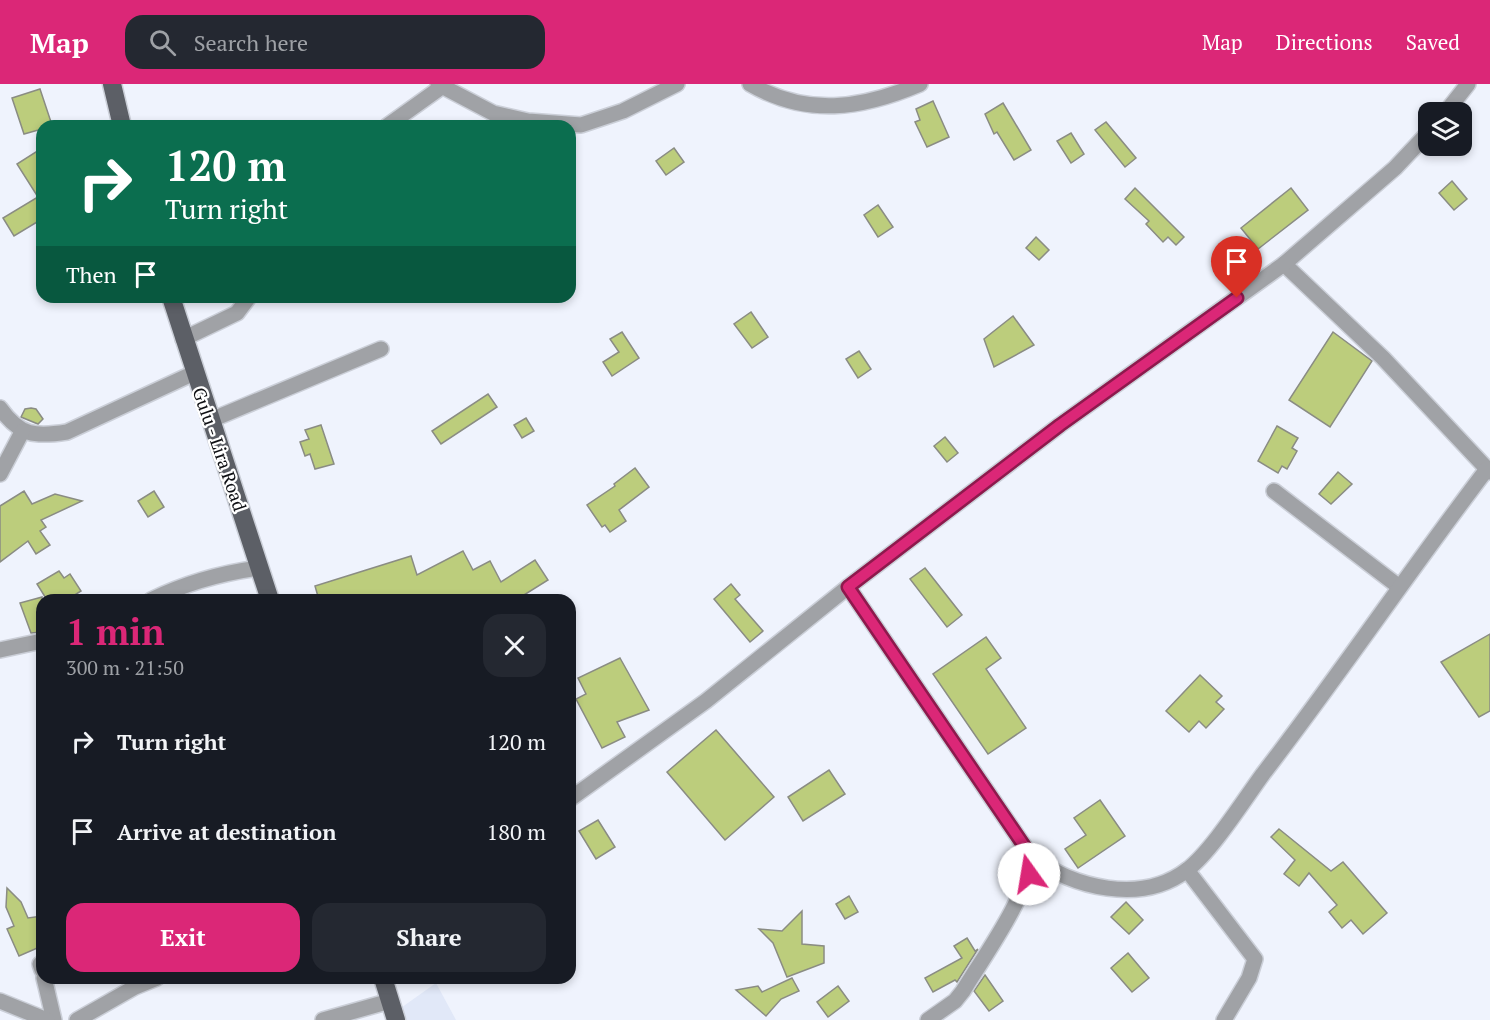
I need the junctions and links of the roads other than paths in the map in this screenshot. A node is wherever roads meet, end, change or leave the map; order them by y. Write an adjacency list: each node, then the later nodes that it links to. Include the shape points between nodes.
1 (111, 84): 8 (main road)
2 (677, 84): 11 (street, via 623,111)
3 (750, 84): 4 (street, via 790,102 837,106 867,102)
4 (920, 84)
5 (1468, 84): 7 (street)
6 (440, 85): 9 (street); 10 (street, via 493,113)
7 (1454, 102)
8 (120, 120)
9 (395, 120)
10 (524, 120)
11 (576, 124)
12 (1418, 143): 13 (street)
13 (1284, 264): 22 (street, via 1383,358); 27 (street, via 1060,425)
14 (173, 303): 16 (main road, Gulu - Lira Road)
15 (244, 303): 16 (street, via 237,313)
16 (183, 339): 18 (main road, Gulu - Lira Road)
17 (381, 349): 20 (street)
18 (194, 373): 20 (main road, Gulu - Lira Road); 21 (street, via 67,432 45,436)
19 (0, 408): 21 (street)
20 (211, 420): 25 (main road, Gulu - Lira Road)
21 (22, 432): 23 (street)
22 (1488, 471): 26 (street)
23 (0, 474)
24 (1274, 491): 26 (street)
25 (259, 568): 28 (street, via 226,572); 29 (main road, Gulu - Lira Road)
26 (1398, 586): 34 (street, via 1276,758)
27 (848, 587): 32 (street, via 706,701); 33 (street)
28 (165, 594)
29 (268, 594)
30 (36, 642): 31 (street)
31 (0, 650)
32 (576, 795)
33 (1031, 856): 34 (street, via 1045,866 1094,886 1127,890 1152,887); 45 (street, via 1022,892 963,991)
34 (1187, 870): 46 (street, via 1255,959 1249,978)
35 (45, 984): 41 (street)
36 (142, 984): 42 (street)
37 (385, 984): 39 (main road)
38 (0, 1001): 40 (street)
39 (390, 1001): 43 (street); 44 (main road)
40 (47, 1020)
41 (54, 1020)
42 (77, 1020)
43 (323, 1020)
44 (396, 1020)
45 (928, 1020)
46 (1224, 1020)

